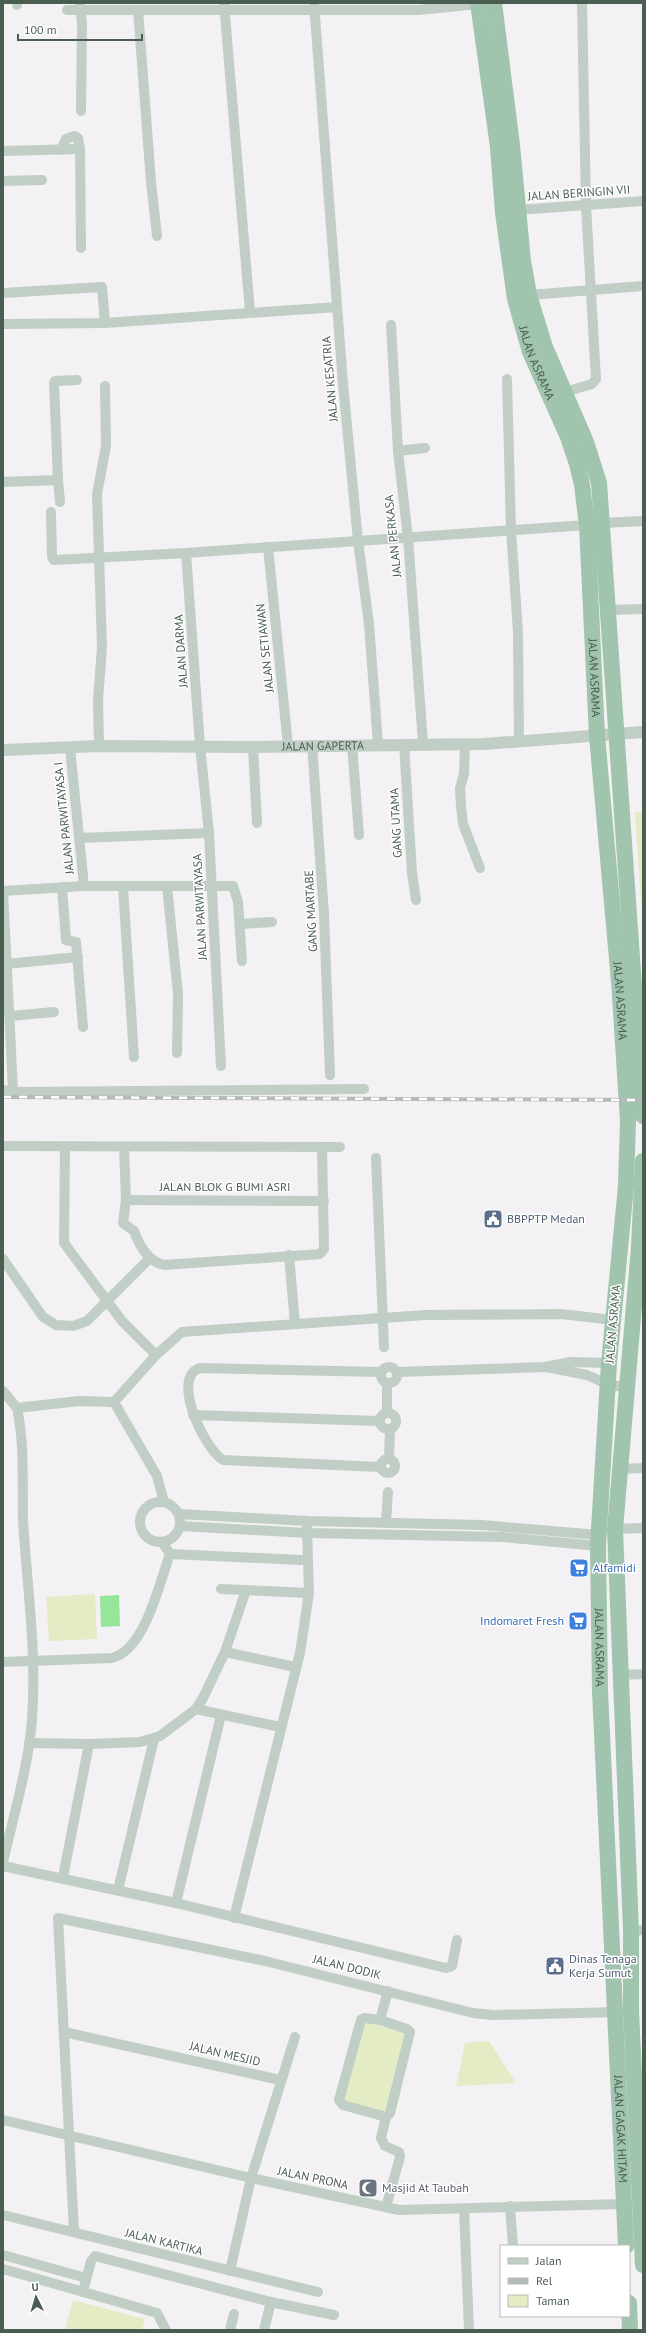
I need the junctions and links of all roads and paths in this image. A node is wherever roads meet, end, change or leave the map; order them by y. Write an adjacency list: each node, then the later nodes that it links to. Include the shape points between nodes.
1 (494, 3): 2 (street); 18 (highway, JALAN ASRAMA, via 512,145)
2 (502, 3)
3 (582, 3): 17 (street)
4 (478, 4): 9 (street, JALAN ASRAMA, via 418,10); 42 (highway, JALAN ASRAMA, via 498,147 505,234 515,299 530,352 568,437 577,464)
5 (80, 6): 6 (street, JALAN ASRAMA); 10 (street, JALAN ASRAMA); 12 (street)
6 (104, 6): 11 (street, JALAN ASRAMA)
7 (157, 6): 8 (street, JALAN ASRAMA); 11 (street, JALAN ASRAMA)
8 (225, 7): 9 (street, JALAN ASRAMA); 26 (street)
9 (314, 7): 25 (street, JALAN KESATRIA)
10 (67, 10)
11 (138, 10): 19 (street)
12 (80, 110)
13 (3, 151): 20 (street, via 80,149)
14 (42, 180): 15 (street)
15 (3, 181)
16 (643, 201): 17 (street, JALAN BERINGIN VII)
17 (586, 206): 18 (street, JALAN BERINGIN VII); 22 (street)
18 (517, 210): 24 (highway, JALAN ASRAMA)
19 (157, 236)
20 (81, 248)
21 (643, 286): 22 (street)
22 (591, 289): 24 (street); 33 (street, via 596,379 592,384)
23 (3, 293): 27 (street, via 102,287)
24 (529, 295): 33 (highway, JALAN ASRAMA, via 545,347)
25 (337, 307): 26 (street); 45 (street, JALAN KESATRIA)
26 (250, 312): 27 (street)
27 (105, 323): 28 (street)
28 (3, 324)
29 (392, 325): 35 (street, JALAN PERKASA)
30 (507, 379): 43 (street)
31 (77, 380): 36 (street, via 54,383)
32 (105, 386): 48 (street, via 106,446 97,494)
33 (565, 392): 41 (highway, JALAN ASRAMA, via 586,442 599,483)
34 (425, 448): 35 (street)
35 (398, 451): 44 (street, JALAN PERKASA)
36 (58, 480): 37 (street); 38 (street)
37 (3, 482)
38 (60, 502)
39 (51, 512): 48 (street, via 53,559)
40 (643, 521): 41 (street)
41 (603, 523): 50 (highway, JALAN ASRAMA)
42 (587, 525): 43 (street); 53 (highway, JALAN ASRAMA)
43 (511, 530): 44 (street); 54 (street, via 518,632)
44 (408, 538): 45 (street); 57 (street, JALAN PERKASA)
45 (358, 542): 46 (street); 55 (street, JALAN KESATRIA, via 369,624)
46 (268, 547): 47 (street); 63 (street, JALAN SETIAWAN)
47 (186, 553): 48 (street); 62 (street, JALAN DARMA)
48 (101, 558): 61 (street)
49 (643, 609): 50 (street)
50 (608, 610): 52 (highway, JALAN ASRAMA)
51 (643, 732): 52 (street, JALAN GAPERTA)
52 (615, 734): 53 (street, JALAN GAPERTA); 93 (highway, JALAN ASRAMA)
53 (597, 736): 54 (street, JALAN GAPERTA); 109 (highway, JALAN ASRAMA, via 619,982 628,1121 626,1186)
54 (519, 742): 58 (street, JALAN GAPERTA)
55 (378, 744): 56 (street, JALAN GAPERTA); 60 (street, JALAN GAPERTA)
56 (404, 744): 57 (street, JALAN GAPERTA); 78 (street, GANG UTAMA)
57 (423, 744): 58 (street, JALAN GAPERTA)
58 (468, 744): 71 (street, via 460,788 460,806 463,824)
59 (312, 745): 60 (street, JALAN GAPERTA); 63 (street, JALAN GAPERTA); 90 (street, GANG MARTABE, via 324,914)
60 (352, 745): 69 (street)
61 (99, 746): 62 (street, JALAN GAPERTA); 65 (street, JALAN GAPERTA)
62 (200, 746): 64 (street, JALAN GAPERTA); 68 (street, JALAN PARWITAYASA)
63 (288, 746): 64 (street, JALAN GAPERTA)
64 (253, 747): 67 (street)
65 (70, 748): 66 (street, JALAN GAPERTA); 70 (street, JALAN PARWITAYASA I)
66 (3, 750)
67 (257, 823)
68 (209, 833): 70 (street); 74 (street, JALAN PARWITAYASA)
69 (359, 835)
70 (78, 838): 72 (street, JALAN PARWITAYASA I)
71 (480, 868)
72 (84, 886): 75 (street); 76 (street)
73 (166, 886): 74 (street); 75 (street); 87 (street, via 178,988)
74 (212, 886): 80 (street, via 234,886); 89 (street, JALAN PARWITAYASA)
75 (123, 887): 88 (street)
76 (62, 888): 77 (street); 81 (street, via 66,940 76,942)
77 (3, 891): 83 (street)
78 (416, 900)
79 (272, 922): 80 (street)
80 (240, 924): 82 (street)
81 (78, 957): 83 (street); 86 (street)
82 (242, 961)
83 (6, 964): 85 (street)
84 (54, 1012): 85 (street)
85 (11, 1016): 92 (street)
86 (83, 1027)
87 (177, 1053)
88 (134, 1058)
89 (221, 1066)
90 (330, 1075)
91 (364, 1089): 92 (street, via 16,1092)
92 (8, 1090)
93 (643, 1116)
94 (3, 1146): 95 (street)
95 (65, 1147): 96 (street); 107 (street, via 64,1243)
96 (124, 1147): 98 (street); 101 (street)
97 (340, 1147): 98 (street)
98 (322, 1148): 102 (street)
99 (376, 1158): 108 (street)
100 (643, 1161): 103 (highway, JALAN ASRAMA)
101 (126, 1200): 102 (street, JALAN BLOK G BUMI ASRI); 105 (street, via 123,1223 134,1231 137,1241)
102 (324, 1201): 104 (street, via 324,1249 317,1255)
103 (641, 1247): 121 (highway, JALAN ASRAMA)
104 (289, 1255): 105 (street, via 164,1265 155,1263); 110 (street)
105 (150, 1258): 107 (street)
106 (3, 1259): 107 (street, via 37,1310 49,1322 63,1325 82,1324)
107 (108, 1302): 112 (street, via 122,1321)
108 (382, 1318): 109 (street, via 425,1315 574,1315); 110 (street); 111 (street)
109 (606, 1319): 114 (highway, JALAN ASRAMA)
110 (294, 1324): 112 (street, via 182,1332)
111 (384, 1347)
112 (156, 1355): 123 (street)
113 (588, 1363): 114 (street); 115 (street, via 571,1362); 118 (street)
114 (609, 1363): 120 (highway, JALAN ASRAMA)
115 (545, 1367): 117 (street); 118 (street)
116 (381, 1372): 117 (street, via 387,1367); 119 (street, via 382,1379); 126 (street, via 200,1368 192,1372 190,1380 189,1403)
117 (397, 1372): 119 (street, via 395,1381)
118 (587, 1375): 120 (street)
119 (387, 1383): 125 (street)
120 (609, 1385): 121 (street); 142 (highway, JALAN ASRAMA)
121 (627, 1387): 130 (highway, JALAN ASRAMA)
122 (3, 1391): 124 (street)
123 (114, 1402): 124 (street, via 79,1401); 132 (street, via 157,1476)
124 (17, 1408): 151 (street, via 21,1431)
125 (387, 1413): 127 (street, via 380,1417); 128 (street, via 395,1416 396,1420 396,1424)
126 (193, 1415): 127 (street); 128 (street, via 218,1458 227,1462 381,1467 383,1461 389,1459)
127 (379, 1421): 128 (street, via 381,1426)
128 (390, 1430)
129 (643, 1468): 130 (street)
130 (620, 1469): 139 (highway, JALAN ASRAMA)
131 (388, 1492): 135 (street)
132 (164, 1502): 133 (street, via 175,1508); 143 (street, via 150,1504 140,1521 141,1528 149,1539)
133 (179, 1514): 134 (street); 136 (street)
134 (307, 1521): 135 (street); 140 (street)
135 (386, 1523): 137 (street)
136 (181, 1526): 140 (street); 143 (street, via 174,1537)
137 (505, 1527): 141 (street); 142 (street, via 550,1531)
138 (643, 1528): 139 (street)
139 (615, 1529): 154 (highway, JALAN ASRAMA)
140 (308, 1533): 141 (street); 148 (street)
141 (503, 1538): 142 (street, via 550,1542)
142 (598, 1541): 171 (highway, JALAN ASRAMA, via 600,1691)
143 (162, 1542): 144 (street)
144 (170, 1554): 145 (street); 151 (street, via 142,1631 134,1645 123,1654 112,1658)
145 (301, 1560)
146 (221, 1589): 147 (street)
147 (246, 1590): 148 (street); 149 (street)
148 (310, 1593): 152 (street, via 300,1653)
149 (224, 1652): 152 (street); 155 (street)
150 (3, 1662): 151 (street)
151 (32, 1662): 159 (street, via 32,1720)
152 (295, 1667): 157 (street)
153 (643, 1674): 154 (street)
154 (621, 1675): 167 (highway, JALAN ASRAMA)
155 (196, 1709): 156 (street); 158 (street)
156 (221, 1715): 157 (street); 165 (street)
157 (280, 1727): 166 (street)
158 (154, 1739): 160 (street); 164 (street)
159 (29, 1743): 160 (street); 161 (street)
160 (89, 1744): 163 (street)
161 (3, 1862)
162 (3, 1866): 163 (street)
163 (63, 1877): 164 (street)
164 (118, 1890): 165 (street)
165 (176, 1903): 166 (street)
166 (234, 1918): 168 (street, via 446,1968 452,1966)
167 (637, 1931): 170 (highway, JALAN ASRAMA)
168 (458, 1940)
169 (388, 1991): 171 (street, JALAN DODIK, via 482,2014); 172 (street); 173 (street, JALAN DODIK, via 264,1961 58,1918)
170 (631, 2011): 171 (street, JALAN DODIK); 178 (highway, JALAN GAGAK HITAM)
171 (614, 2012): 181 (highway, JALAN GAGAK HITAM)
172 (380, 2020): 176 (street, via 410,2032 390,2113); 176 (street, via 361,2020 339,2102)
173 (64, 2032): 175 (street, JALAN MESJID); 179 (street)
174 (295, 2037): 175 (street)
175 (280, 2080): 180 (street)
176 (386, 2117): 183 (street, via 381,2138 385,2146 399,2152 400,2157)
177 (3, 2120): 179 (street, JALAN PRONA)
178 (640, 2123): 190 (highway, JALAN GAGAK HITAM)
179 (70, 2135): 180 (street, JALAN PRONA); 186 (street)
180 (251, 2178): 183 (street, JALAN PRONA); 192 (street)
181 (624, 2204): 182 (street, JALAN PRONA); 188 (highway, JALAN GAGAK HITAM)
182 (510, 2206): 184 (street, JALAN PRONA); 187 (street)
183 (386, 2207): 184 (street, JALAN PRONA, via 399,2210)
184 (464, 2208): 203 (street)
185 (3, 2215): 186 (street, JALAN KARTIKA)
186 (74, 2232): 192 (street, JALAN KARTIKA)
187 (513, 2245)
188 (626, 2245)
189 (3, 2254): 193 (street)
190 (643, 2265)
191 (3, 2269): 194 (street)
192 (230, 2271): 195 (street, JALAN KARTIKA)
193 (86, 2278): 194 (street); 196 (street, via 91,2260 95,2256)
194 (83, 2292): 200 (street, via 157,2313)
195 (318, 2292)
196 (271, 2302): 198 (street); 202 (street)
197 (234, 2314): 201 (street)
198 (334, 2315)
199 (630, 2317): 204 (highway)
200 (166, 2330)
201 (230, 2330)
202 (264, 2330)
203 (469, 2330)
204 (630, 2330)

